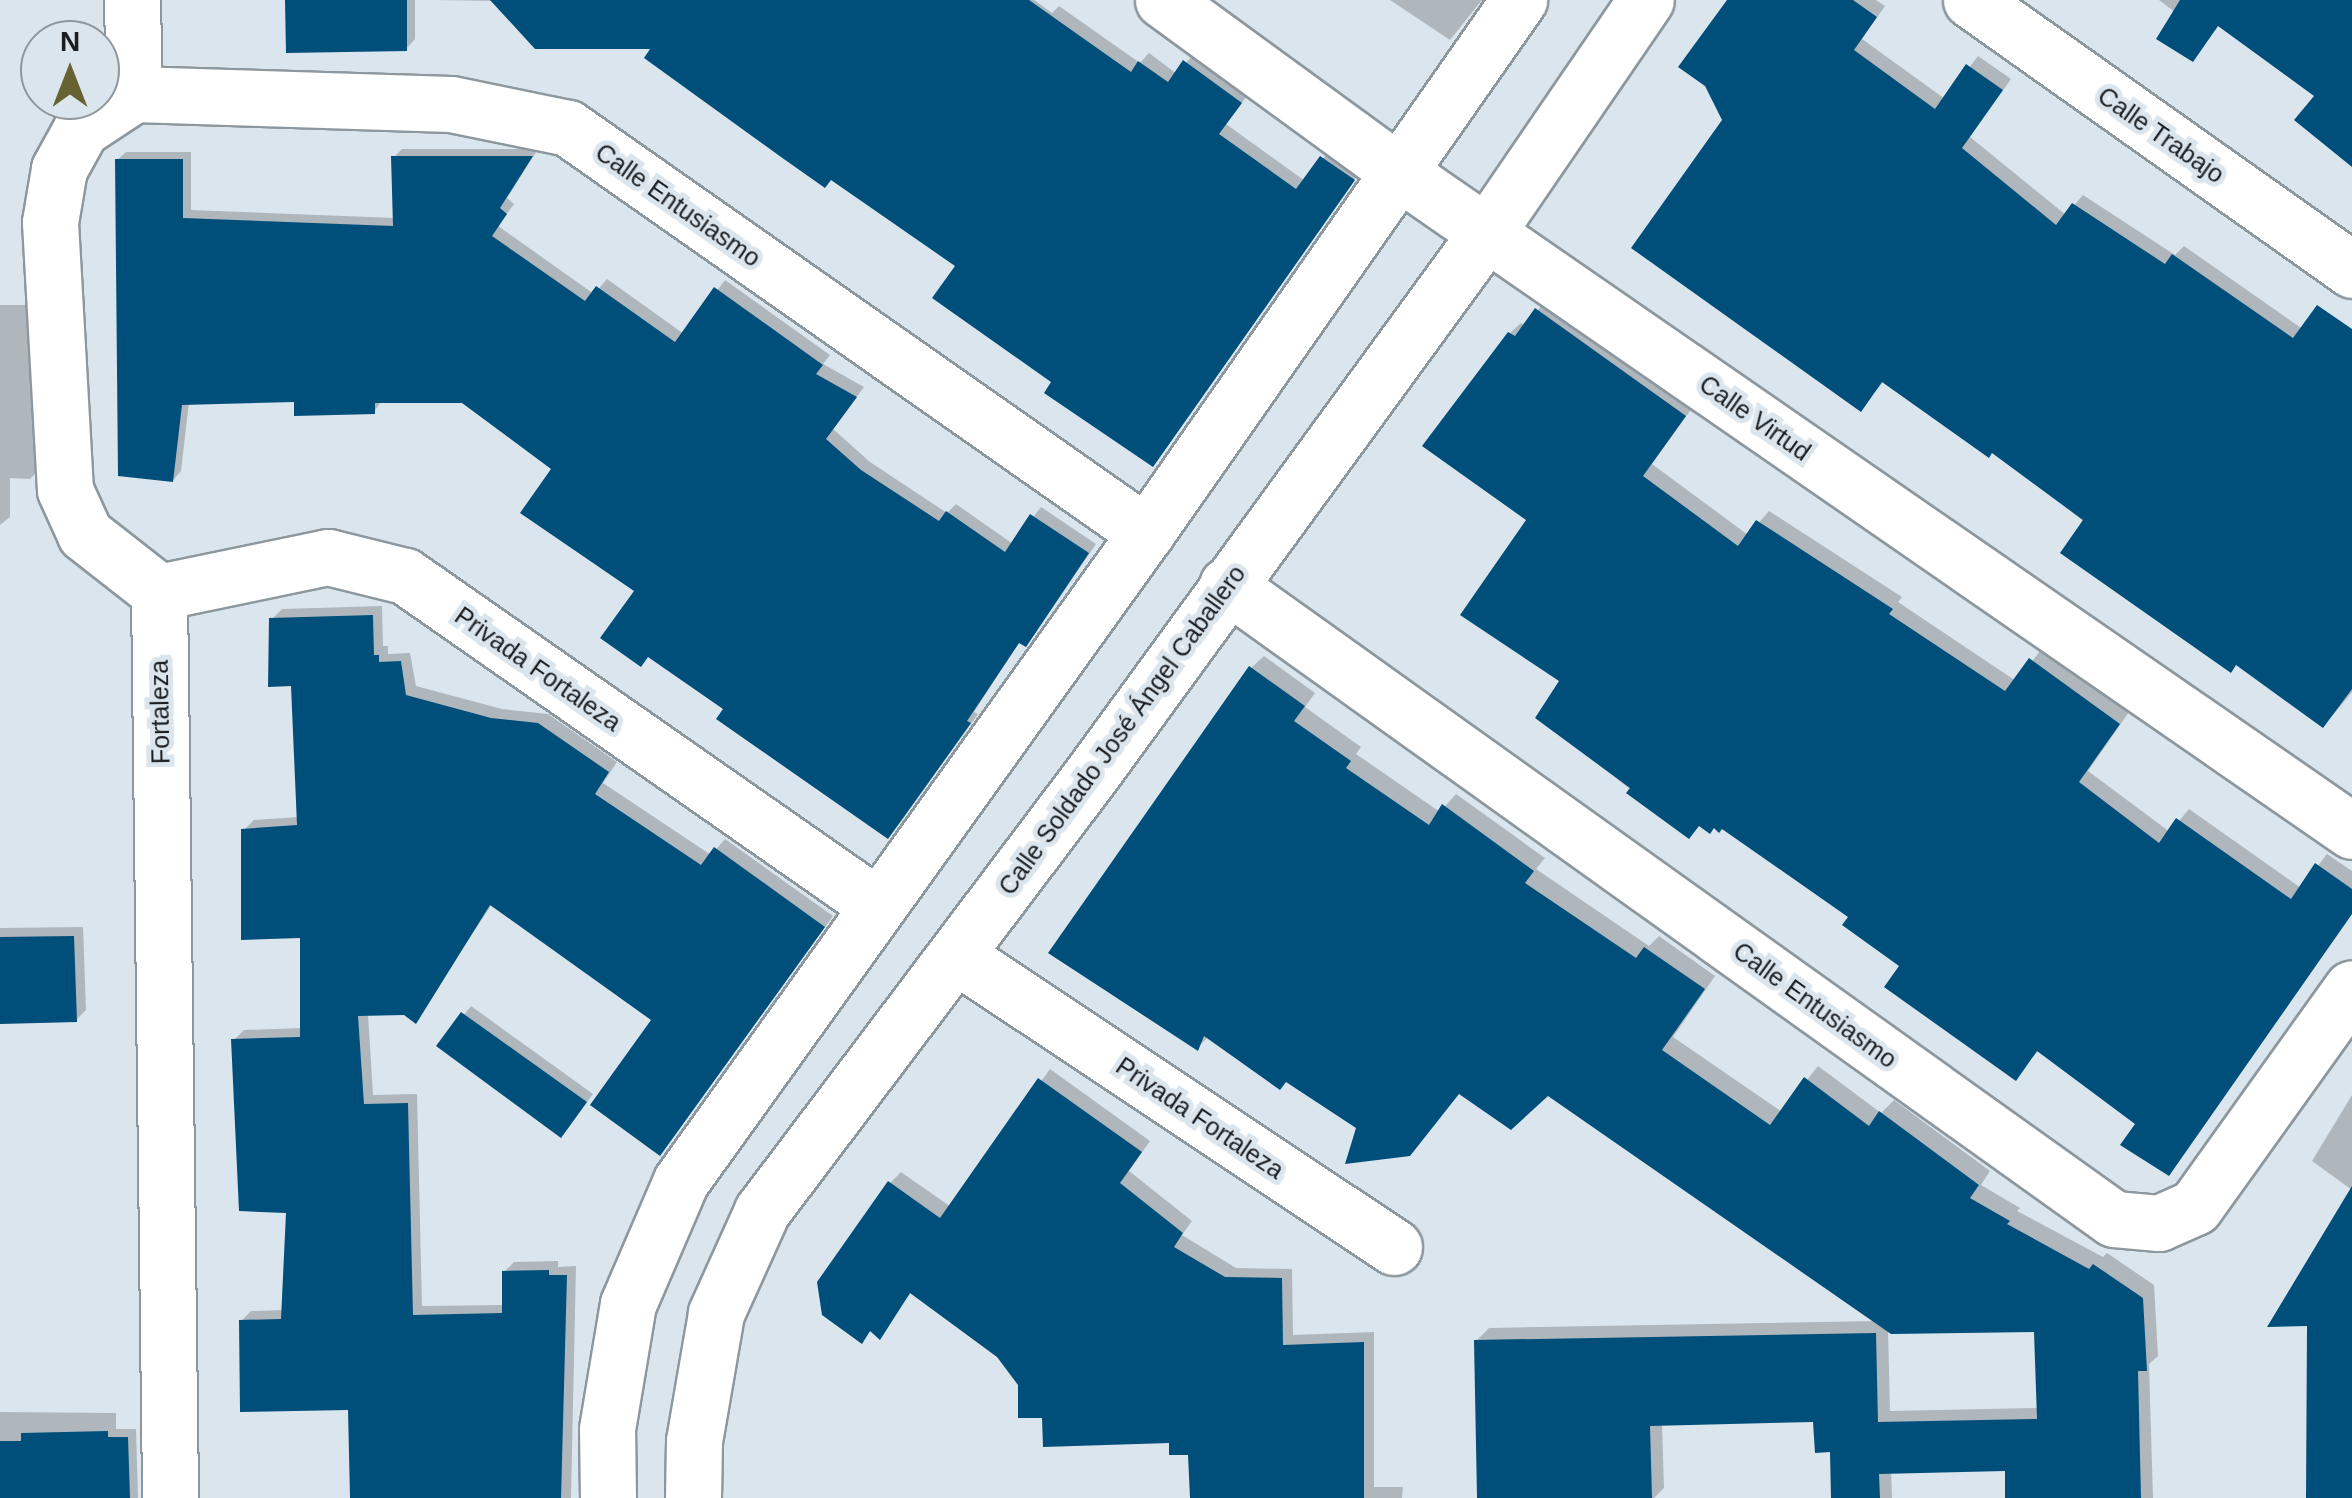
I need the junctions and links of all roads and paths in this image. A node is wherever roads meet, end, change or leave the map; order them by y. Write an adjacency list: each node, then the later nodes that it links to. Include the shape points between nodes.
1 (132, 0): 6 (street)
2 (1162, 0): 7 (street, Calle Virtud)
3 (1519, 0): 7 (street)
4 (1646, 0): 8 (street, Calle Soldado José Ángel Caballero)
5 (1971, 0): 9 (street, Calle Trabajo)
6 (134, 94): 10 (street, Calle Entusiasmo, via 451,104 568,128); 12 (street, via 81,129 59,169 50,222 66,490 85,534)
7 (1400, 173): 8 (street, Calle Virtud); 10 (street)
8 (1487, 232): 11 (street, Calle Soldado José Ángel Caballero); 13 (street, Calle Virtud)
9 (2352, 270)
10 (1146, 533): 14 (street)
11 (1227, 584): 15 (street, Calle Soldado José Ángel Caballero); 16 (street, Calle Entusiasmo, via 2114,1219 2159,1223 2195,1207)
12 (158, 592): 14 (street, Privada Fortaleza, via 328,557 405,576); 18 (street, Fortaleza)
13 (2352, 832)
14 (878, 906): 19 (street, via 680,1181 628,1304 607,1429)
15 (957, 956): 17 (street, Privada Fortaleza); 20 (street, Calle Soldado José Ángel Caballero, via 762,1211 716,1314 694,1441)
16 (2352, 988)
17 (1394, 1247)
18 (170, 1498)
19 (608, 1498)
20 (693, 1498)

